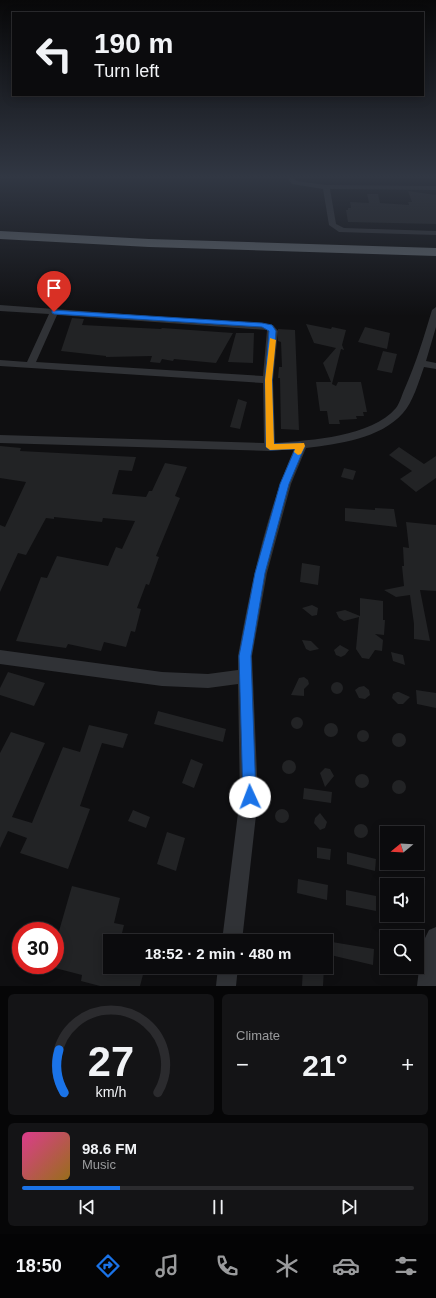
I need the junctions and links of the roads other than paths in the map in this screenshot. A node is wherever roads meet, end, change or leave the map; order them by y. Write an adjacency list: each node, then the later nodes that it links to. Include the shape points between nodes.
1 (332, 223): 2 (street, via 342,230)
2 (436, 233)
3 (0, 235): 4 (highway, via 149,243)
4 (436, 252)
5 (0, 308): 7 (street)
6 (436, 310): 10 (street)
7 (54, 312): 9 (street); 12 (street, via 270,326 273,331)
8 (0, 363): 9 (street)
9 (31, 364): 12 (street)
10 (422, 364): 11 (street); 14 (street, via 400,410 384,424 366,433)
11 (436, 366)
12 (268, 380): 15 (street)
13 (0, 439): 15 (street)
14 (301, 446): 15 (street); 17 (street, via 285,484 260,573 245,656)
15 (270, 447)
16 (0, 657): 17 (street, via 162,679 208,681)
17 (246, 676): 18 (street, via 250,797)
18 (233, 934)
19 (436, 937): 22 (street, via 432,944)
20 (227, 974): 21 (street)
21 (226, 986)
22 (427, 986)

